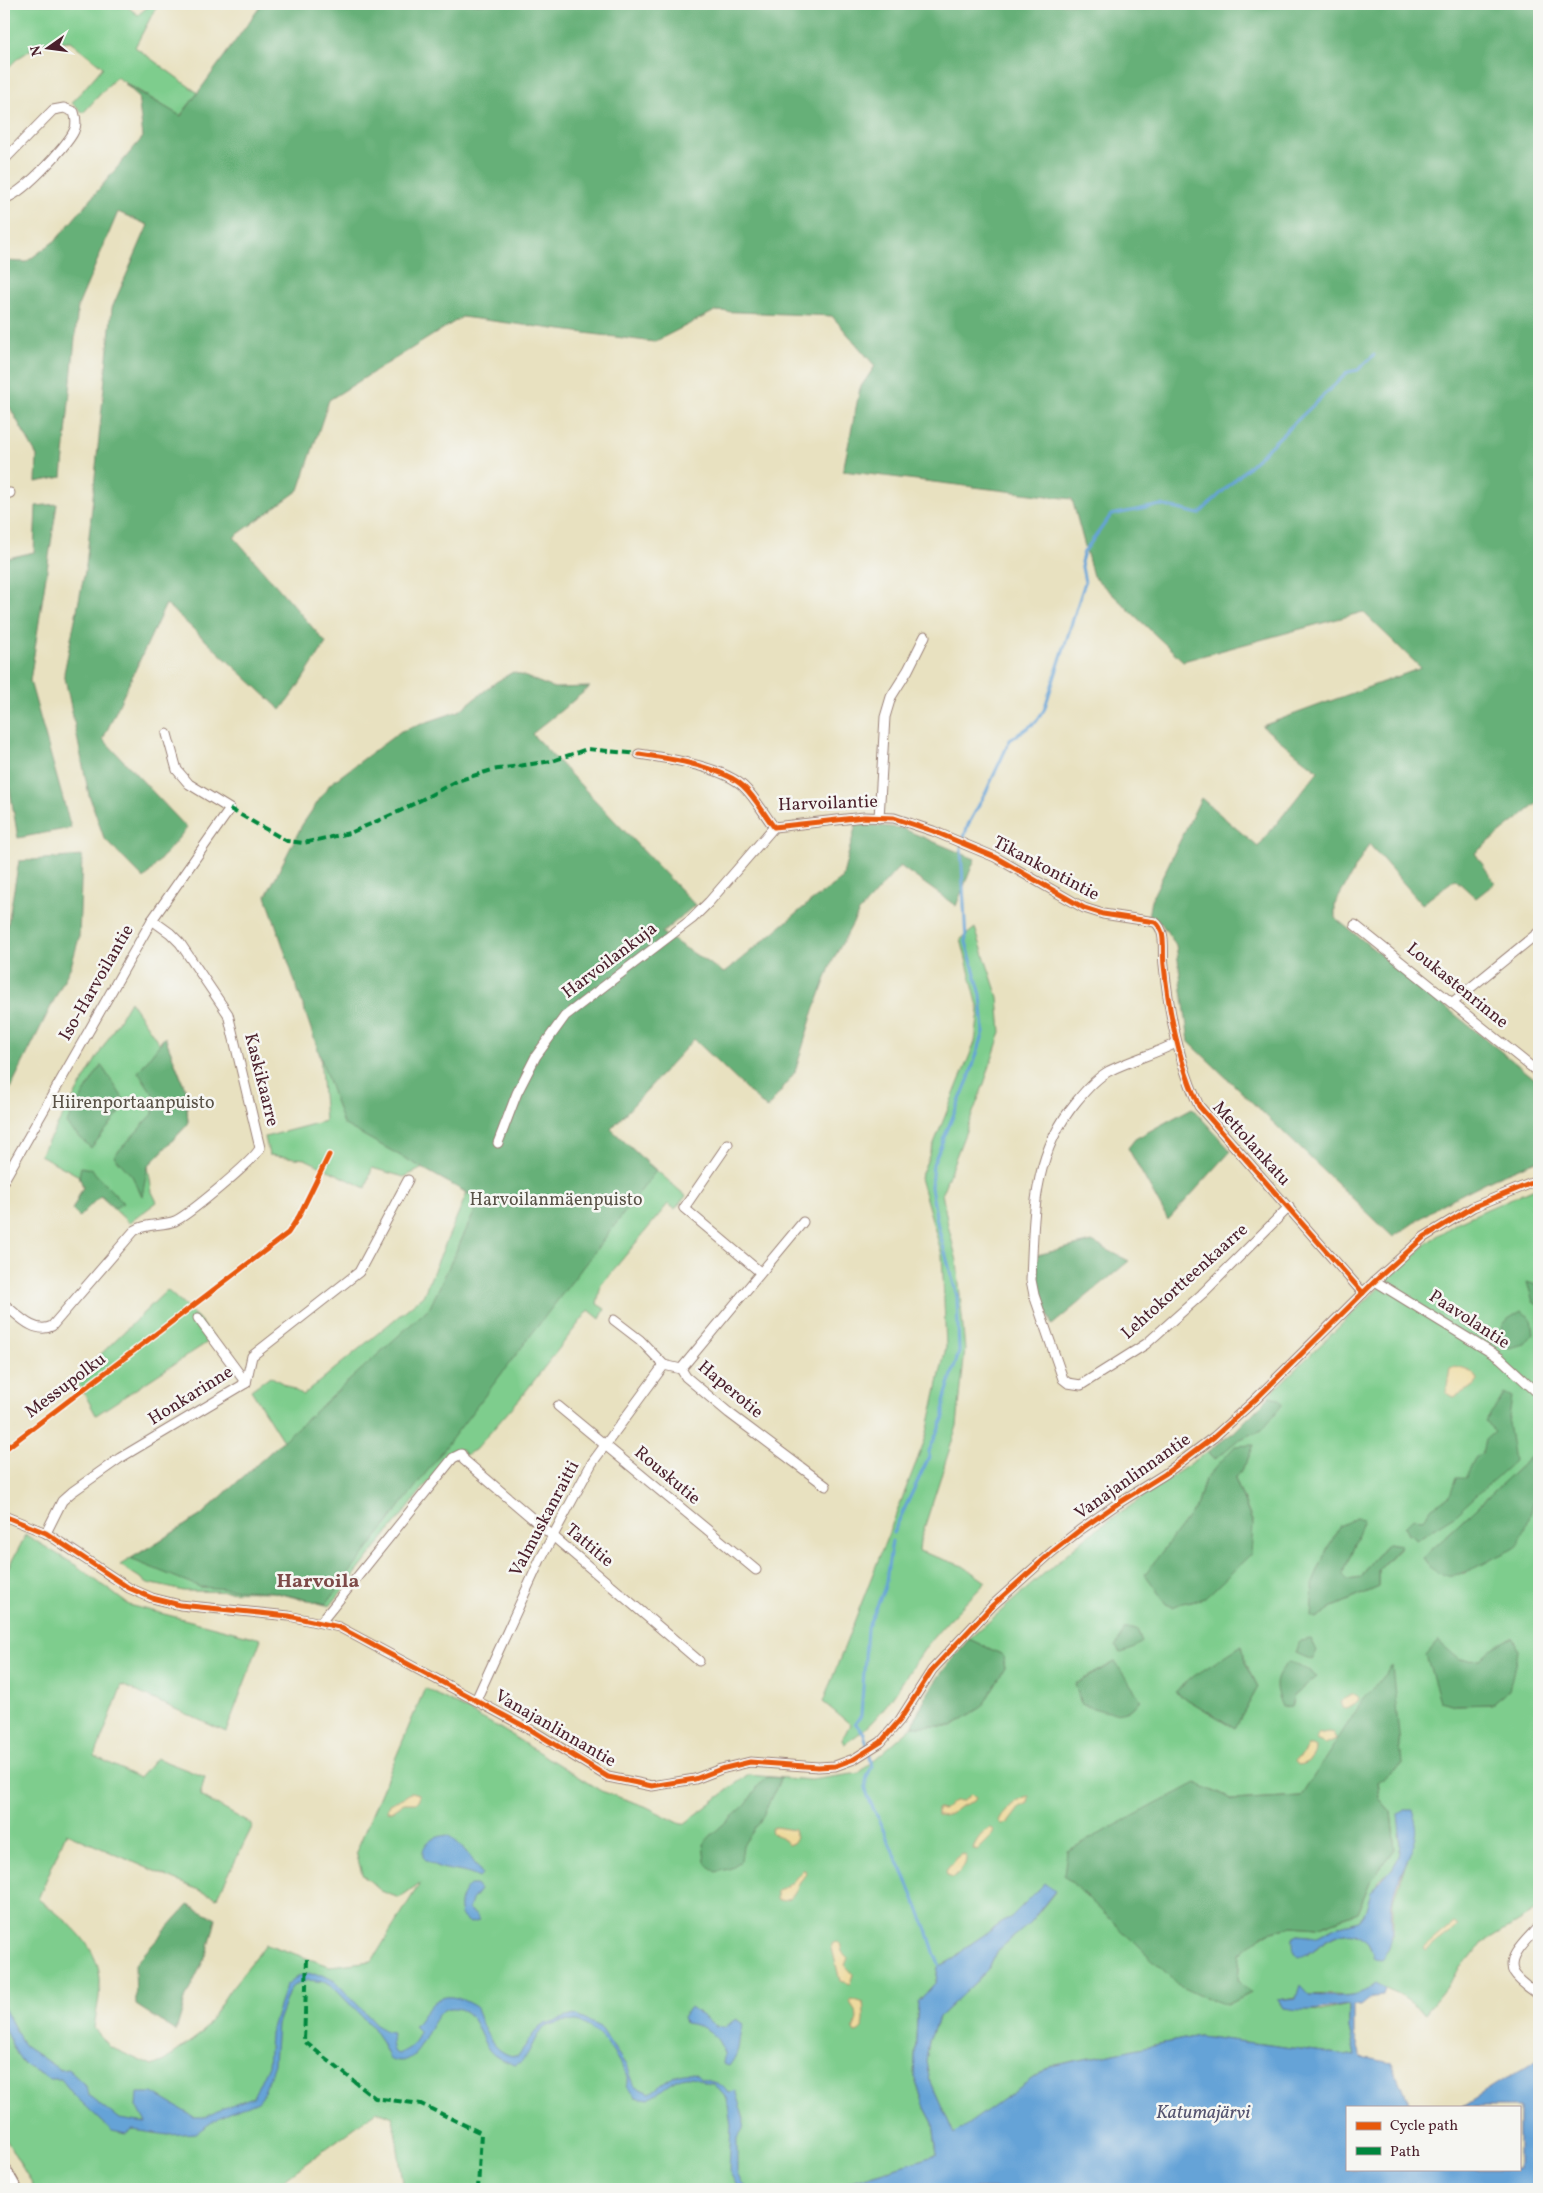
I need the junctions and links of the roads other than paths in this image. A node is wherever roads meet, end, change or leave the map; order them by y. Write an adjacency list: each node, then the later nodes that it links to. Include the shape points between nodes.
1 (4, 160): 2 (street, via 53,110 64,108 74,112 74,131 62,146 26,185 9,198)
2 (4, 198)
3 (925, 636): 6 (street, via 892,697 885,717)
4 (166, 734): 9 (street, Iso-Harvoilantie, via 177,770 189,784 230,809)
5 (639, 754): 7 (street, Harvoilantie, via 686,762 729,777 743,786)
6 (879, 818): 7 (street, Harvoilantie); 8 (street, Harvoilantie, via 894,818)
7 (774, 827): 16 (street, Harvoilankuja, via 692,919 564,1016 536,1056 517,1093)
8 (977, 849): 11 (street, Tikankontintie, via 1084,908 1149,920)
9 (152, 920): 18 (street, Iso-Harvoilantie); 26 (street, Kaskikaarre, via 180,943 228,1014 260,1148 244,1168 176,1220 134,1231 52,1326 34,1327)
10 (1355, 925): 13 (street, Loukastenrinne)
11 (1161, 928): 14 (street, Mettolankatu)
12 (1539, 932): 13 (street)
13 (1453, 1002): 15 (street, Loukastenrinne)
14 (1176, 1043): 21 (street, Mettolankatu, via 1199,1106); 21 (street, Lehtokortteenkaarre, via 1100,1077 1062,1119 1044,1157 1038,1180 1031,1280 1063,1379 1081,1385 1146,1344 1202,1294)
15 (1539, 1073)
16 (498, 1143)
17 (728, 1144): 23 (street, via 684,1208)
18 (4, 1180)
19 (408, 1180): 31 (street, Honkarinne, via 360,1272 252,1356)
20 (1539, 1180): 24 (street, Vanajanlinnantie, via 1473,1207 1444,1223)
21 (1289, 1207): 25 (street, Mettolankatu)
22 (803, 1222): 23 (street)
23 (760, 1272): 30 (street)
24 (1375, 1281): 25 (street, Vanajanlinnantie); 32 (street, Paavolantie, via 1500,1358)
25 (1363, 1293): 42 (street, Vanajanlinnantie, via 1214,1437 1080,1530 993,1605 932,1670 900,1720 881,1742 854,1759 835,1766 818,1767 750,1762 670,1785 639,1785 608,1777)
26 (4, 1304)
27 (198, 1318): 31 (street)
28 (614, 1320): 29 (street, via 640,1340)
29 (664, 1365): 30 (street, Haperotie); 34 (street, Valmuskanraitti)
30 (681, 1369): 35 (street, Haperotie, via 729,1413)
31 (246, 1383): 37 (street, Honkarinne, via 120,1458 72,1492 62,1501)
32 (1539, 1394)
33 (558, 1406): 34 (street, Rouskutie)
34 (605, 1445): 38 (street, Valmuskanraitti); 39 (street, Rouskutie)
35 (826, 1486)
36 (4, 1516): 37 (street, Vanajanlinnantie)
37 (46, 1533): 40 (street, Vanajanlinnantie, via 129,1588 152,1598 180,1605)
38 (552, 1536): 40 (street, Tattitie, via 461,1454 453,1458); 41 (street, Tattitie); 42 (street, Valmuskanraitti)
39 (756, 1570)
40 (321, 1622): 42 (street, Vanajanlinnantie, via 358,1636)
41 (699, 1661)
42 (476, 1700)
43 (1539, 1926): 44 (street, via 1512,1958 1511,1966 1515,1975)
44 (1535, 1992)
45 (4, 2173): 46 (highway)
46 (14, 2189)

